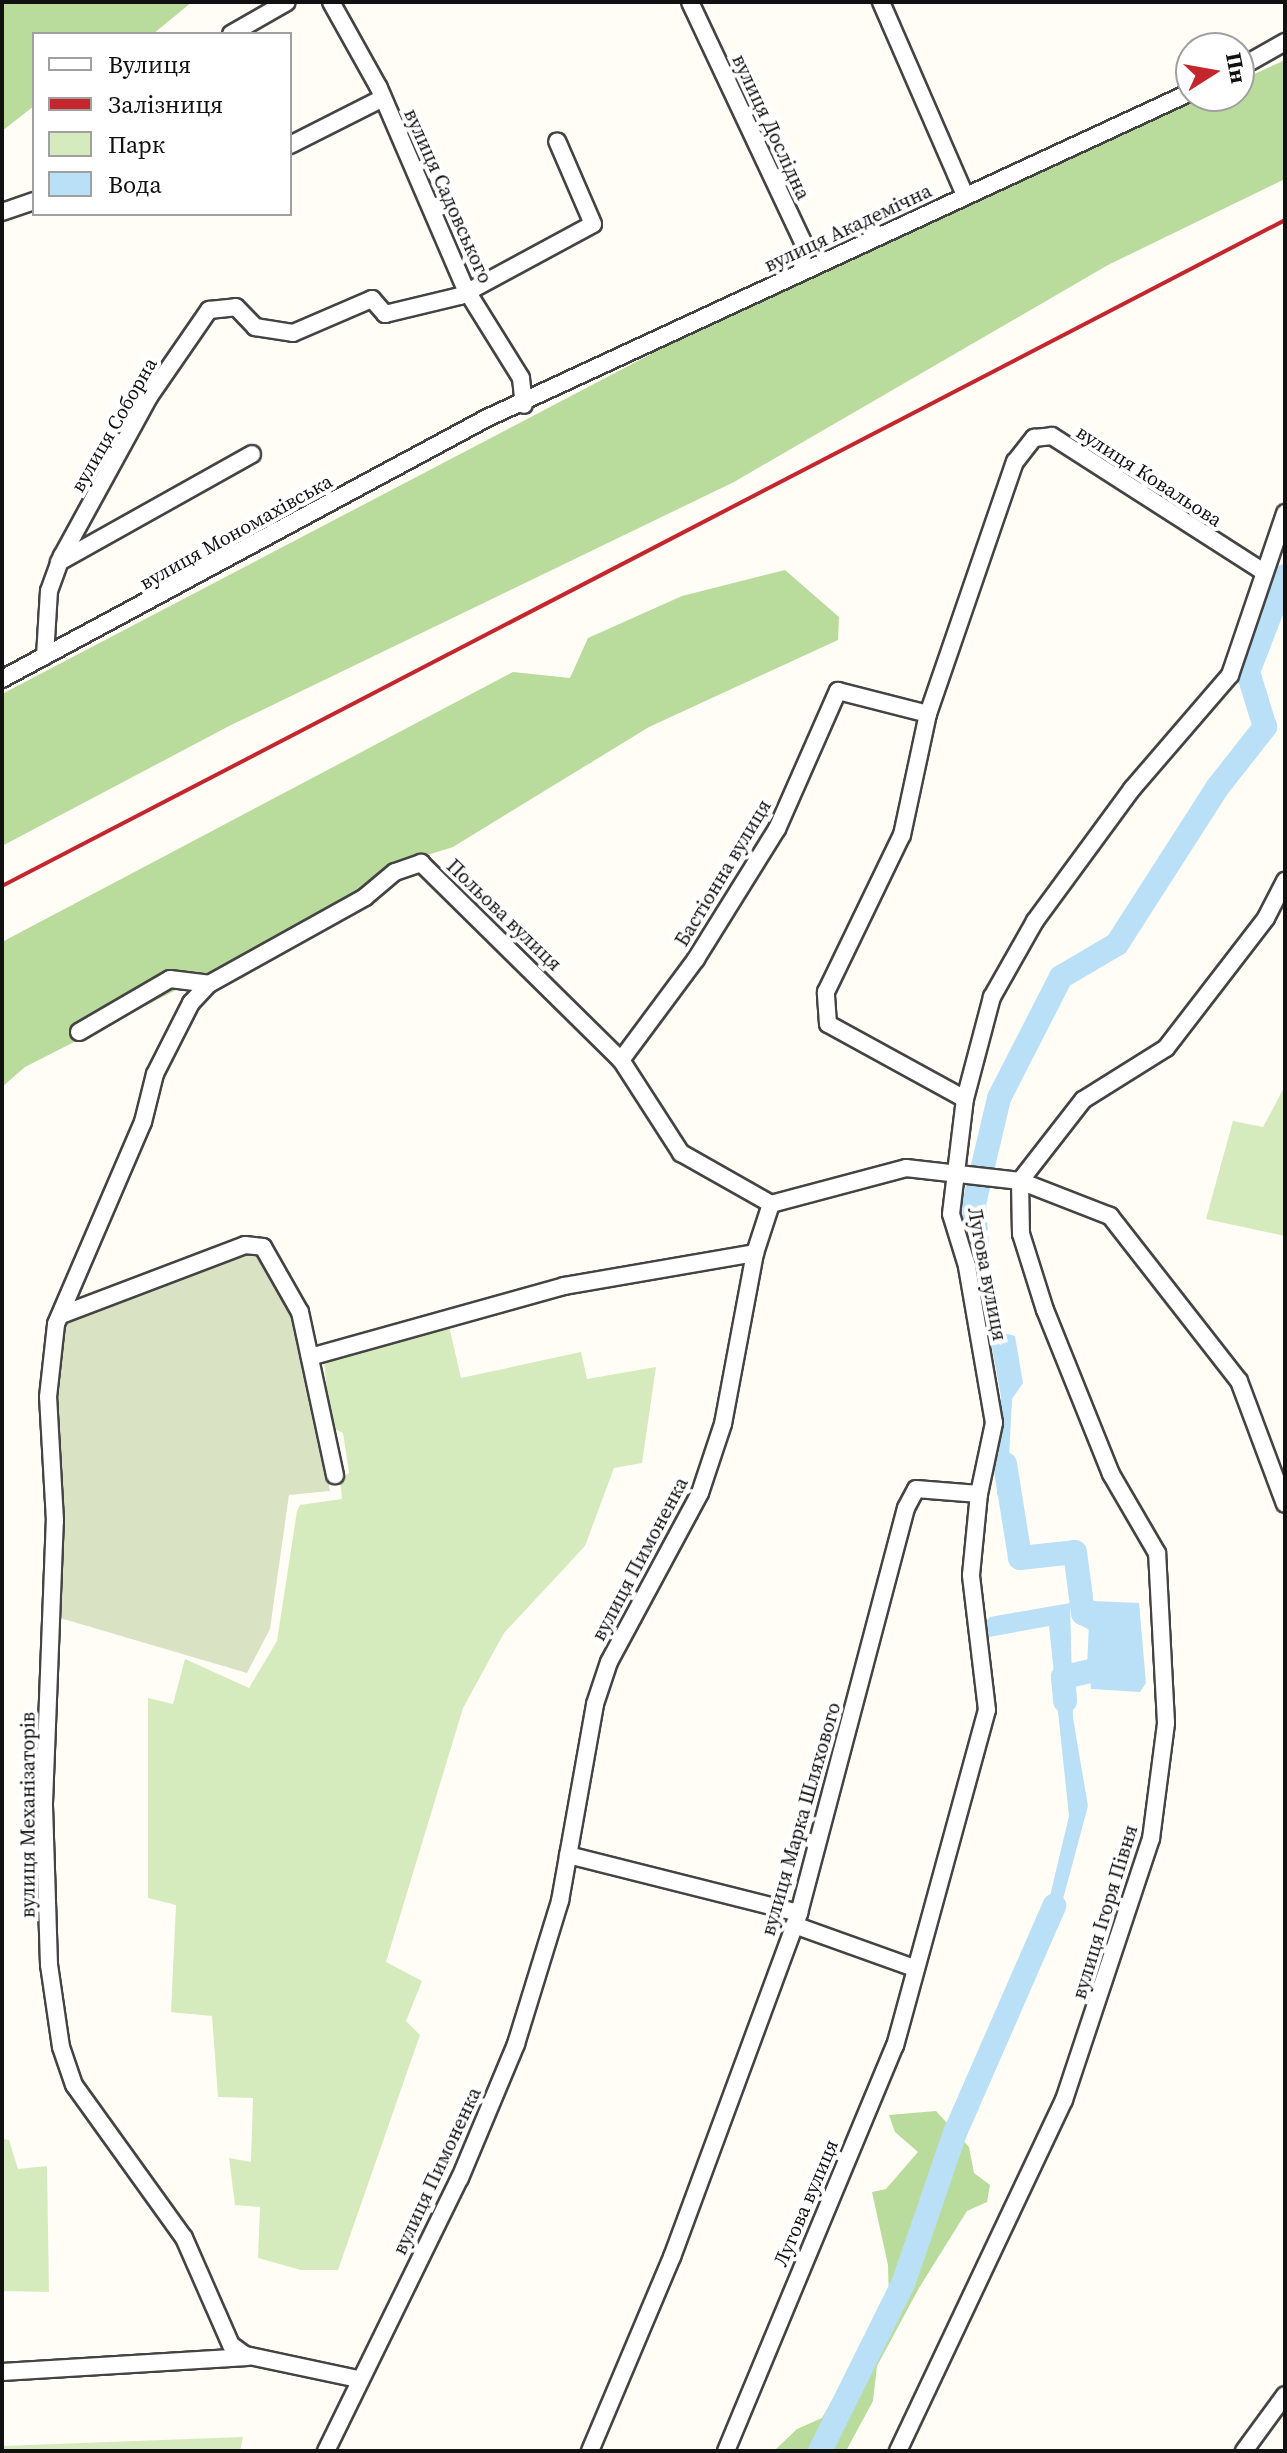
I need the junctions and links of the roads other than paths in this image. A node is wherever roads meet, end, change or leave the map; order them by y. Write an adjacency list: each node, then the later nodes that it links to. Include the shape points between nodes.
1 (287, 2): 5 (street)
2 (331, 2): 8 (street, вулиця Садовського)
3 (690, 2): 15 (street, вулиця Дослідна)
4 (881, 2): 12 (street)
5 (234, 32)
6 (1285, 42): 7 (street)
7 (1255, 59)
8 (383, 98): 11 (street); 18 (street, вулиця Садовського)
9 (1175, 99): 12 (street, вулиця Академічна)
10 (557, 141): 18 (street, via 593,224)
11 (292, 144)
12 (965, 195): 16 (street, вулиця Академічна)
13 (32, 202): 14 (street)
14 (2, 212)
15 (805, 249): 16 (street); 17 (street)
16 (824, 262): 17 (street, вулиця Академічна)
17 (802, 272): 20 (street, вулиця Академічна)
18 (465, 288): 19 (street, вулиця Садовського); 24 (street, вулиця Соборна, via 460,296 385,314 372,299 293,333 255,327 236,307 209,310 149,397)
19 (521, 378): 20 (street); 21 (street, вулиця Садовського)
20 (556, 389): 21 (street, вулиця Академічна)
21 (524, 405): 26 (street, вулиця Мономахівська, via 487,418)
22 (252, 454): 24 (street)
23 (1285, 513): 25 (street)
24 (59, 562): 26 (street, вулиця Соборна, via 49,591)
25 (1262, 571): 28 (street, вулиця Ковальова, via 1052,436 1034,438 1015,462); 33 (street, via 1230,675 1132,789 1035,921 992,997)
26 (45, 656): 27 (street, вулиця Мономахівська)
27 (2, 679)
28 (928, 714): 32 (street, Бастіонна вулиця, via 838,691 777,829 696,959); 33 (street, вулиця Ковальова, via 902,835 826,992 828,1024)
29 (1285, 881): 36 (street, via 1266,918 1166,1048 1083,1100)
30 (209, 984): 31 (street, via 170,979); 32 (street, Польова вулиця, via 353,904 395,872 421,863); 34 (street, Польова вулиця, via 191,1003 155,1074)
31 (79, 1032)
32 (621, 1060): 37 (street, Польова вулиця, via 681,1153)
33 (965, 1099): 35 (street)
34 (143, 1122): 39 (street, вулиця Механізаторів)
35 (956, 1172): 36 (street); 37 (street, via 906,1168); 44 (street, Лугова вулиця, via 951,1214 967,1266 994,1423)
36 (1020, 1181): 45 (street, via 1110,1216 1129,1234 1239,1381); 58 (street, вулиця Ігоря Півня, via 1021,1234 1045,1310 1111,1474 1157,1553 1166,1723 1151,1839 1064,2100)
37 (771, 1204): 38 (street, вулиця Пимоненка)
38 (755, 1253): 42 (street, via 564,1286); 46 (street, вулиця Пимоненка, via 723,1424 700,1493 609,1662 595,1704)
39 (77, 1281): 40 (street); 41 (street, вулиця Механізаторів)
40 (98, 1303): 41 (street); 42 (street, via 255,1244 269,1254 296,1302)
41 (61, 1315): 49 (street, вулиця Механізаторів, via 48,1397 55,1521 44,1803 57,2027 74,2085 179,2229)
42 (310, 1357): 43 (street)
43 (325, 1430)
44 (979, 1494): 47 (street, вулиця Марка Шляхового, via 916,1489 906,1508); 48 (street, Лугова вулиця, via 971,1575 987,1710)
45 (1285, 1504)
46 (568, 1855): 47 (street); 53 (street, вулиця Пимоненка, via 516,2044 460,2178)
47 (797, 1919): 48 (street); 56 (street, вулиця Марка Шляхового, via 672,2257)
48 (914, 1968): 57 (street, Лугова вулиця, via 895,2046)
49 (226, 2335): 50 (street, вулиця Механізаторів, via 237,2351); 51 (street, via 230,2351)
50 (254, 2357): 51 (street); 53 (street, вулиця Механізаторів)
51 (222, 2359): 52 (street)
52 (2, 2372)
53 (358, 2379): 55 (street, вулиця Пимоненка)
54 (1285, 2395): 59 (street)
55 (326, 2451)
56 (590, 2451)
57 (726, 2451)
58 (898, 2451)
59 (1244, 2451)

